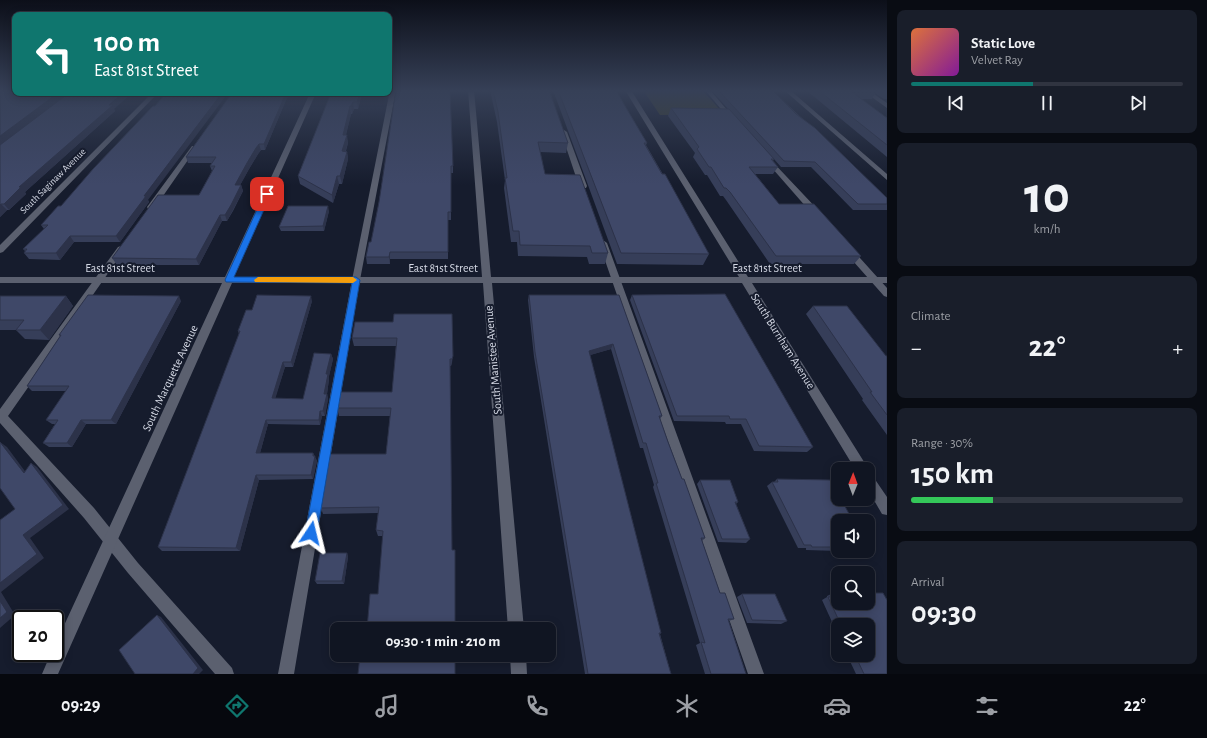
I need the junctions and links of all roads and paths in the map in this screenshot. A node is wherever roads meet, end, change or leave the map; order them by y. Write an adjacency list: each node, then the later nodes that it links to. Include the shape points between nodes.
1 (127, 121): 19 (street, South Saginaw Avenue)
2 (300, 121): 22 (street, South Marquette Avenue)
3 (387, 121): 23 (street)
4 (473, 121): 24 (street, South Manistee Avenue)
5 (560, 121): 13 (street)
6 (647, 121): 26 (street, South Burnham Avenue)
7 (735, 121): 9 (street)
8 (822, 121): 12 (street)
9 (738, 125)
10 (200, 138): 14 (street)
11 (764, 155): 15 (street)
12 (887, 178)
13 (585, 193)
14 (145, 215)
15 (821, 219)
16 (598, 230): 25 (street)
17 (127, 241): 21 (street)
18 (842, 242): 27 (street)
19 (0, 250)
20 (0, 280): 21 (street, East 81st Street)
21 (99, 280): 22 (street, East 81st Street); 30 (street)
22 (229, 280): 23 (street, East 81st Street); 34 (street, South Marquette Avenue)
23 (356, 280): 24 (street, East 81st Street); 39 (street)
24 (486, 280): 25 (street, East 81st Street); 35 (street, South Manistee Avenue)
25 (616, 280): 26 (street, East 81st Street); 41 (street)
26 (745, 280): 27 (street, East 81st Street); 31 (street, South Burnham Avenue)
27 (875, 280): 28 (street, East 81st Street); 29 (street)
28 (887, 280)
29 (887, 294)
30 (0, 417): 34 (street)
31 (858, 462)
32 (875, 490): 33 (street)
33 (887, 509)
34 (110, 540): 37 (street, South Marquette Avenue); 38 (street)
35 (515, 622)
36 (518, 662): 40 (street)
37 (50, 674)
38 (226, 674)
39 (286, 674)
40 (519, 674)
41 (756, 674)

